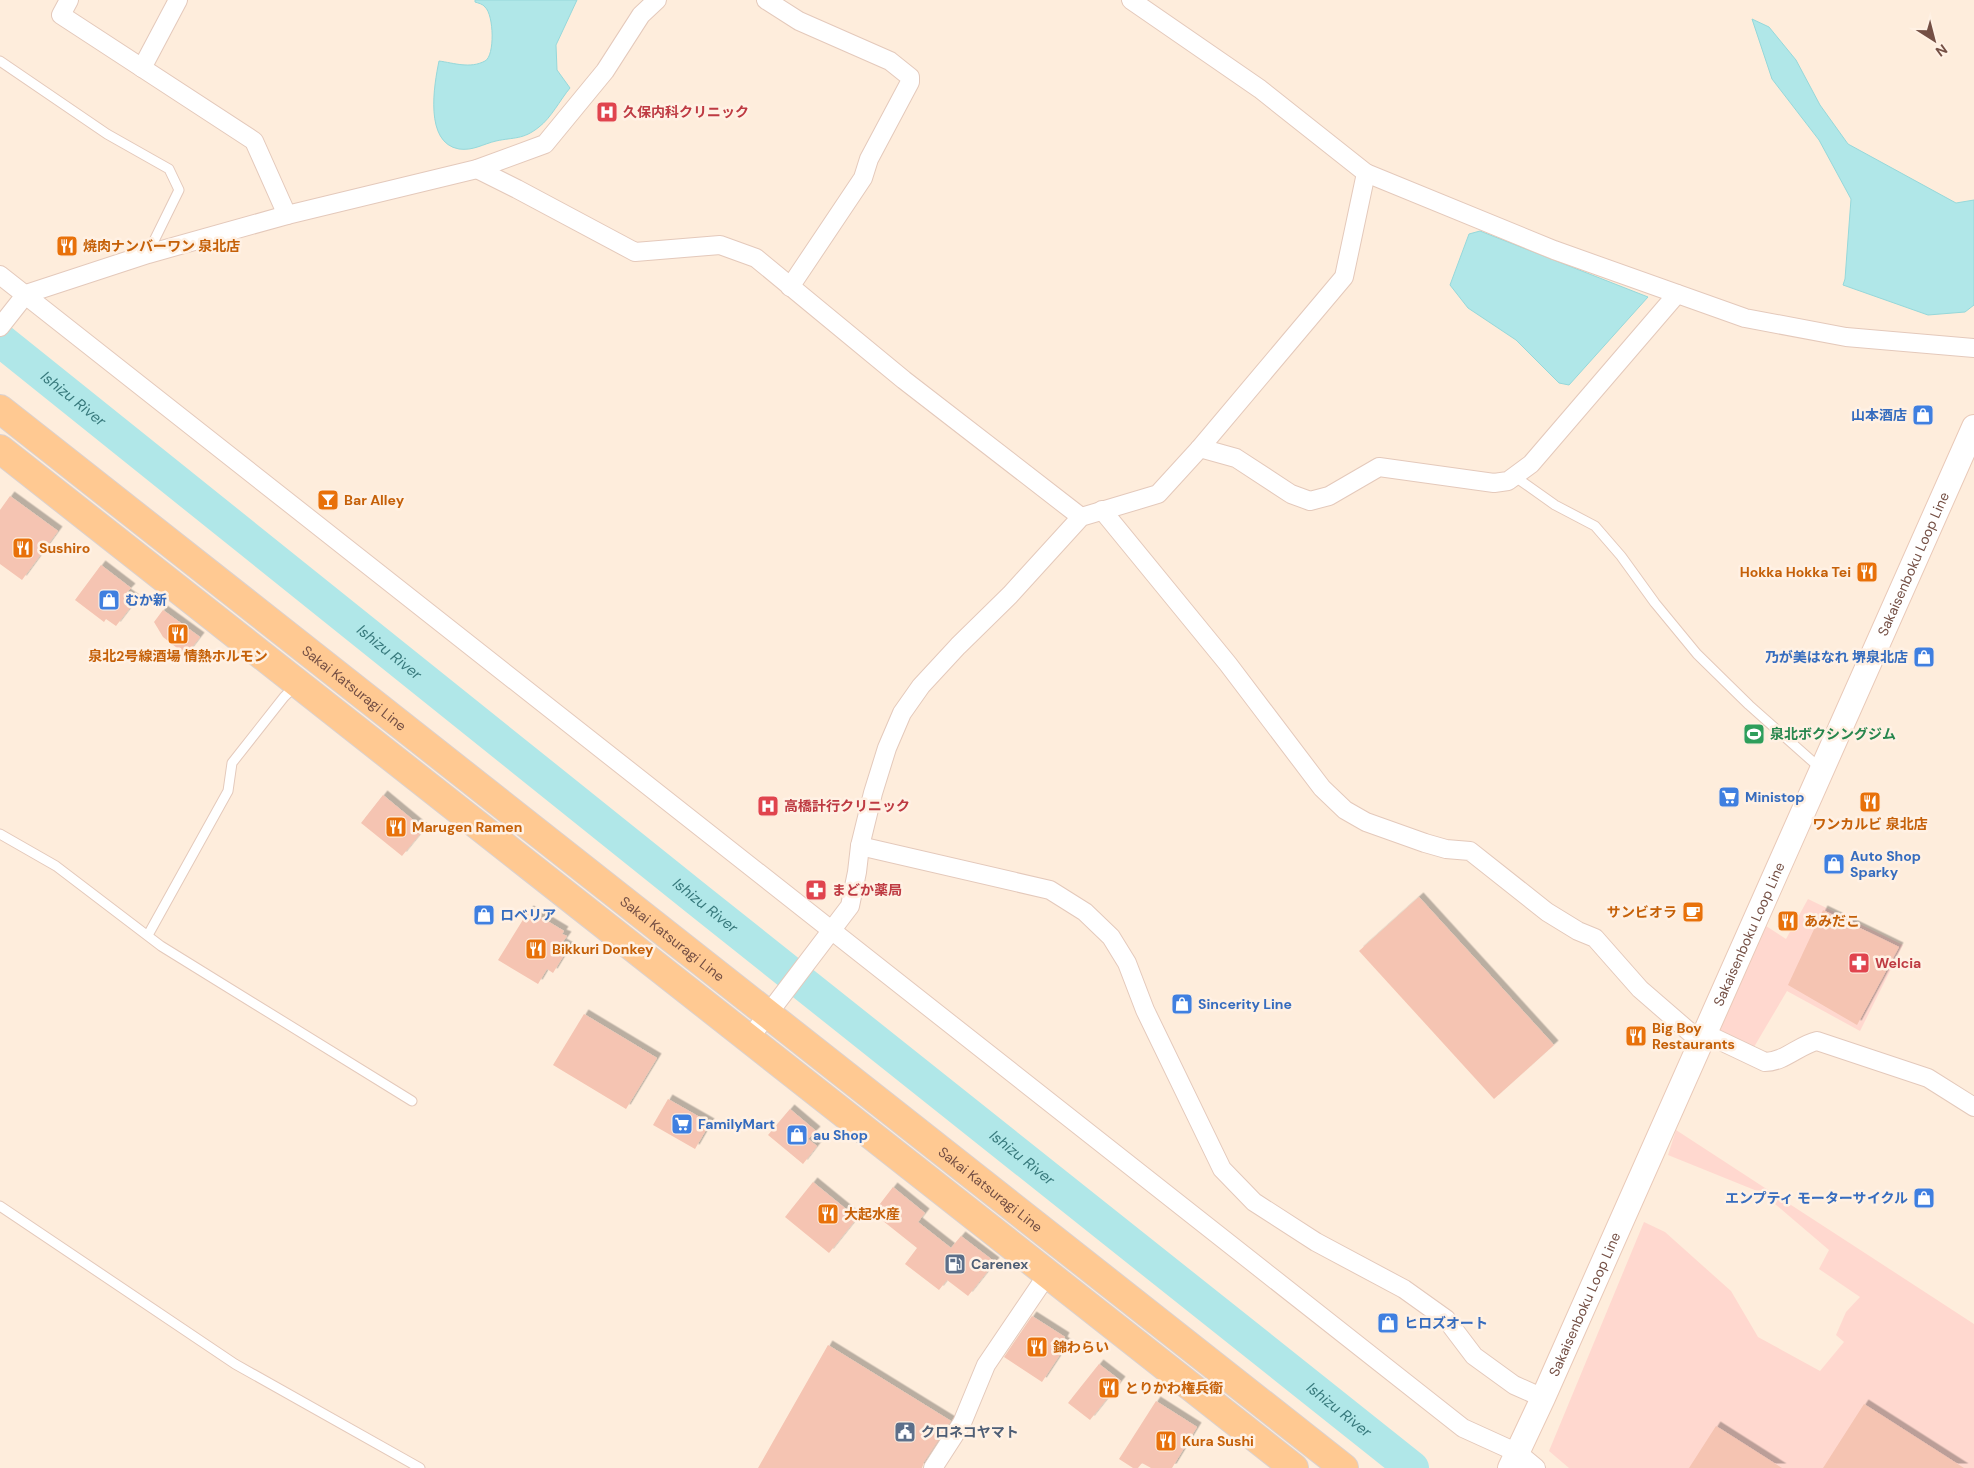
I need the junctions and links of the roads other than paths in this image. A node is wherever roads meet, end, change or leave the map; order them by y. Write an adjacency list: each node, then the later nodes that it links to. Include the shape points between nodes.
1 (69, 0): 7 (street, via 61,15)
2 (178, 0): 7 (street)
3 (657, 0): 8 (street, via 641,15 605,71 545,144)
4 (766, 0): 13 (street, via 799,21 890,61 910,77 863,178)
5 (1131, 0): 9 (street, via 1260,89)
6 (0, 61): 11 (lane, via 107,134 169,169 179,190)
7 (142, 68): 10 (street, via 254,142)
8 (477, 169): 10 (street); 13 (street, via 635,252 720,246 756,258)
9 (1366, 172): 15 (street, via 1554,250); 20 (street, via 1344,277)
10 (287, 215): 11 (street)
11 (148, 254): 14 (street)
12 (0, 275): 14 (street)
13 (790, 287): 24 (street, via 904,380)
14 (26, 294): 16 (street); 29 (street)
15 (1677, 294): 17 (street, via 1745,318 1837,336); 22 (street, via 1531,464)
16 (0, 327)
17 (1974, 348)
18 (0, 409): 31 (main road, Sakai Katsuragi Line)
19 (1974, 427): 26 (main road, Sakaisenboku Loop Line)
20 (1200, 448): 22 (street, via 1236,458 1291,494 1310,501 1329,496 1380,467 1494,483 1508,481); 23 (street, via 1158,494)
21 (0, 449): 25 (main road)
22 (1514, 476): 26 (lane, via 1555,505 1595,526 1697,654)
23 (1102, 510): 24 (street); 32 (street, via 1228,664 1322,788 1345,810 1366,822 1425,843 1470,851 1547,912 1595,938 1640,989)
24 (1081, 516): 28 (street, via 921,686 902,714 878,775)
25 (297, 683): 30 (lane, via 232,763 228,790); 33 (main road)
26 (1822, 769): 32 (main road, Sakaisenboku Loop Line)
27 (0, 834): 30 (lane, via 56,866)
28 (860, 846): 29 (street, via 850,906); 38 (street, via 1050,890 1085,912 1111,937 1127,964 1145,1010 1222,1169 1254,1202 1316,1242 1404,1289 1446,1319 1474,1356 1514,1385)
29 (833, 931): 31 (street); 39 (street, via 1463,1428)
30 (148, 935): 34 (lane)
31 (775, 1006): 33 (street); 43 (main road, Sakai Katsuragi Line)
32 (1702, 1037): 35 (street, via 1766,1062 1773,1062 1818,1041 1928,1078); 38 (main road, Sakaisenboku Loop Line)
33 (749, 1039): 37 (main road)
34 (412, 1101)
35 (1974, 1107)
36 (0, 1206): 40 (lane, via 235,1364)
37 (1047, 1275): 41 (street, via 986,1365 962,1423); 42 (main road)
38 (1543, 1398): 39 (main road, Sakaisenboku Loop Line)
39 (1514, 1460): 44 (street)
40 (420, 1468)
41 (933, 1468)
42 (1294, 1468)
43 (1344, 1468)
44 (1536, 1468)

